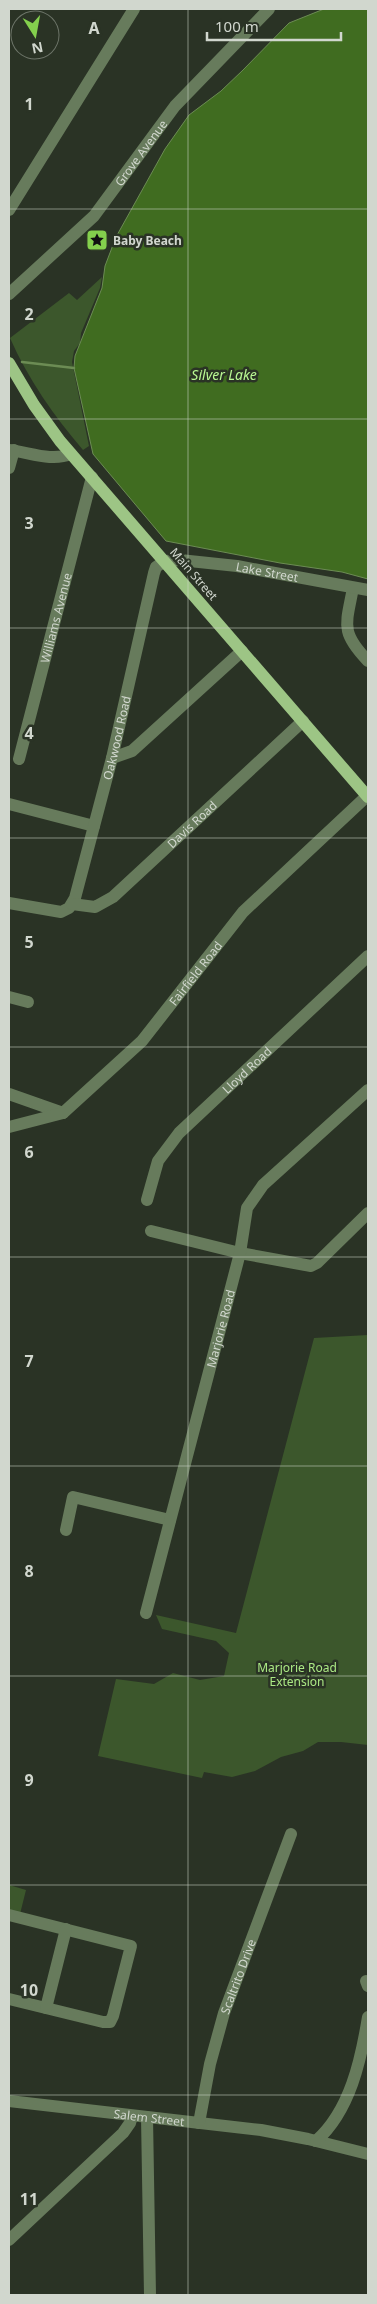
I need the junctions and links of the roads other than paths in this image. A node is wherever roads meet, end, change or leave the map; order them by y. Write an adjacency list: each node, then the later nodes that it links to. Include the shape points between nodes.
1 (134, 9): 3 (street)
2 (268, 9): 4 (street, Grove Avenue, via 175,106 99,212)
3 (9, 210)
4 (9, 294)
5 (9, 363): 7 (main road, Main Street, via 41,415)
6 (11, 450): 7 (street, via 53,457); 8 (street)
7 (71, 454): 9 (main road, Main Street)
8 (9, 468)
9 (92, 477): 10 (main road, Main Street); 17 (street, Williams Avenue)
10 (165, 561): 11 (street, Lake Street, via 237,566); 13 (main road, Main Street); 16 (street, Oakwood Road, via 154,573)
11 (353, 588): 12 (street, Lake Street); 14 (street, via 347,620 348,636)
12 (368, 590)
13 (242, 651): 15 (main road, Main Street); 16 (street, via 132,751)
14 (368, 661)
15 (303, 721): 18 (main road, Main Street); 22 (street, Davis Road, via 114,897 95,907)
16 (112, 758): 20 (street, Oakwood Road)
17 (19, 759)
18 (368, 796): 28 (street, Fairfield Road, via 243,912 142,1041)
19 (9, 804): 20 (street)
20 (94, 826): 22 (street, Oakwood Road)
21 (9, 903): 22 (street, via 61,912)
22 (72, 904)
23 (368, 956): 30 (street, Lloyd Road, via 179,1133 158,1161)
24 (9, 997): 25 (street)
25 (28, 1002)
26 (368, 1090): 33 (street, Marjorie Road, via 263,1185 247,1208)
27 (9, 1094): 28 (street)
28 (63, 1113): 29 (street, Fairfield Road)
29 (9, 1127)
30 (147, 1200)
31 (368, 1213): 33 (street, via 311,1266)
32 (151, 1231): 33 (street)
33 (240, 1253): 34 (street, Marjorie Road)
34 (170, 1520): 35 (street, via 73,1497); 36 (street, Marjorie Road)
35 (66, 1530)
36 (146, 1613)
37 (291, 1834): 46 (street, Scaltrito Drive, via 224,2013)
38 (9, 1915): 39 (street)
39 (66, 1929): 41 (street); 41 (street, via 131,1946 110,2022)
40 (9, 1999): 41 (street)
41 (46, 2008)
42 (368, 2017): 47 (street, via 356,2071 346,2098 328,2130)
43 (9, 2101): 44 (street, Salem Street)
44 (132, 2116): 45 (street, Salem Street); 49 (street, via 123,2133)
45 (147, 2117): 46 (street, Salem Street); 50 (street)
46 (199, 2123): 47 (street, Salem Street)
47 (316, 2141): 48 (street, Salem Street)
48 (368, 2154)
49 (9, 2240)
50 (150, 2295)

